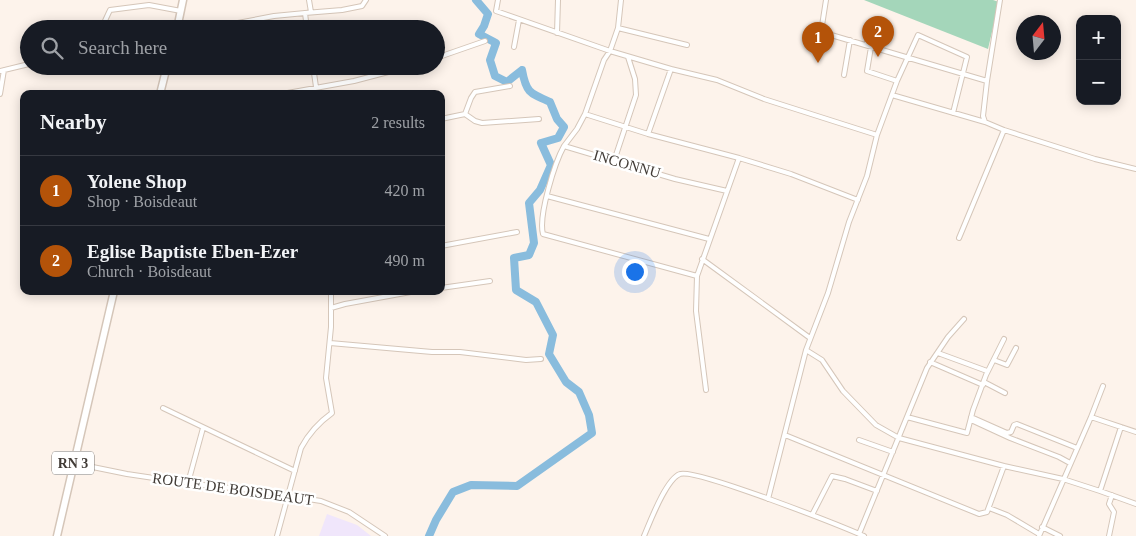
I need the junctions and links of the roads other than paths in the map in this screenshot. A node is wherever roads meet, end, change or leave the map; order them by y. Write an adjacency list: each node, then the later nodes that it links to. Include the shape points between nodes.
1 (183, 0): 9 (main road)
2 (309, 0): 10 (street)
3 (366, 0): 10 (street, via 362,6)
4 (498, 0): 17 (street, via 496,11)
5 (558, 0): 19 (street)
6 (621, 0): 18 (street)
7 (826, 0): 20 (street)
8 (1000, 0): 41 (street)
9 (180, 11): 13 (street, via 149,5 121,8 110,10); 14 (main road)
10 (311, 12): 11 (street)
11 (305, 13): 15 (street); 16 (street)
12 (877, 19): 24 (street)
13 (106, 20)
14 (178, 20)
15 (253, 20)
16 (306, 20)
17 (519, 20): 19 (street); 25 (street)
18 (618, 28): 23 (street); 27 (street)
19 (557, 32): 27 (street)
20 (821, 32): 21 (street); 30 (street)
21 (850, 40): 24 (street); 35 (street)
22 (484, 41): 28 (street)
23 (687, 45)
24 (866, 45): 26 (street)
25 (514, 47)
26 (871, 47): 31 (street); 40 (street, via 867,71)
27 (610, 51): 29 (street); 50 (street)
28 (445, 55)
29 (628, 57): 33 (street); 54 (street, via 637,90)
30 (818, 57)
31 (908, 57): 36 (street); 36 (street, via 918,35 967,57); 40 (street)
32 (20, 66): 34 (street)
33 (670, 69): 56 (street); 57 (street, via 717,80 764,99)
34 (2, 70): 46 (street)
35 (844, 74)
36 (964, 74): 41 (street); 48 (street)
37 (165, 75): 44 (main road)
38 (315, 75): 43 (street)
39 (377, 75): 43 (street)
40 (897, 81): 47 (street)
41 (987, 81): 53 (street)
42 (510, 86): 49 (street, via 475,92)
43 (317, 88): 45 (street)
44 (161, 90)
45 (305, 90)
46 (0, 94)
47 (892, 95): 48 (street); 57 (street)
48 (953, 113): 53 (street)
49 (464, 114): 51 (street); 52 (street, via 482,123)
50 (585, 114): 54 (street); 58 (street)
51 (445, 117)
52 (539, 119)
53 (985, 122): 55 (street)
54 (626, 127): 56 (street); 60 (street)
55 (1004, 130): 61 (street); 66 (street)
56 (648, 134): 59 (street)
57 (877, 135): 64 (street)
58 (564, 146): 60 (street, INCONNU); 63 (street)
59 (739, 158): 62 (street); 64 (street)
60 (614, 161): 62 (street, INCONNU)
61 (1136, 169)
62 (726, 191): 67 (street)
63 (547, 196): 67 (street); 70 (street, via 542,229 546,236)
64 (858, 200): 78 (street)
65 (517, 232): 68 (street)
66 (959, 238)
67 (709, 239): 69 (street)
68 (445, 245)
69 (702, 260): 70 (street); 78 (street)
70 (697, 276): 90 (street, via 696,311)
71 (490, 281): 72 (street)
72 (445, 287)
73 (113, 295): 104 (main road, RN 3)
74 (331, 295): 76 (street)
75 (394, 295): 76 (street)
76 (331, 308): 80 (street)
77 (964, 319): 83 (street)
78 (810, 338): 82 (street)
79 (1004, 339): 85 (street)
80 (330, 343): 84 (street); 107 (street, via 326,378 332,413 307,436)
81 (1016, 348): 85 (street, via 1007,365)
82 (806, 350): 99 (street); 100 (street, via 822,360 843,391 876,425)
83 (938, 353): 86 (street); 87 (street)
84 (541, 359)
85 (994, 360): 87 (street)
86 (930, 362): 88 (street); 93 (street)
87 (988, 371): 88 (street)
88 (983, 384): 91 (street); 95 (street)
89 (1103, 386): 94 (street)
90 (706, 390)
91 (1005, 393)
92 (163, 408): 97 (street)
93 (907, 417): 95 (street, via 967,433); 100 (street)
94 (1091, 417): 96 (street); 102 (street)
95 (971, 419): 102 (street, via 1007,433 1017,424); 105 (street)
96 (1120, 427): 98 (street); 112 (street)
97 (203, 428): 107 (street); 110 (street)
98 (1136, 432)
99 (785, 435): 108 (street); 115 (street)
100 (899, 438): 103 (street); 106 (street)
101 (860, 440): 103 (street)
102 (1077, 448): 105 (street)
103 (893, 452): 108 (street)
104 (73, 463): 110 (street, ROUTE DE BOISDEAUT); 122 (main road, RN 3)
105 (1070, 463): 109 (street)
106 (1004, 466): 109 (street); 117 (street)
107 (295, 471): 113 (street)
108 (884, 474): 111 (street); 117 (street, via 979,514 988,512)
109 (1063, 479): 112 (street); 119 (street)
110 (188, 483): 113 (street, ROUTE DE BOISDEAUT)
111 (877, 491): 118 (street, via 832,476); 120 (street)
112 (1100, 491): 114 (street)
113 (288, 496): 123 (street); 124 (street, ROUTE DE BOISDEAUT, via 321,501 349,512)
114 (1112, 496): 116 (street); 128 (street, via 1109,504 1114,512)
115 (768, 499): 118 (street); 125 (street, via 691,473 680,473 670,481)
116 (1136, 504)
117 (989, 508): 121 (street, via 1008,515)
118 (812, 515): 120 (street)
119 (1042, 528): 121 (street); 127 (street)
120 (859, 534): 126 (street)
121 (1039, 535)
122 (57, 536)
123 (277, 536)
124 (385, 536)
125 (644, 536)
126 (864, 536)
127 (1060, 536)
128 (1109, 536)

